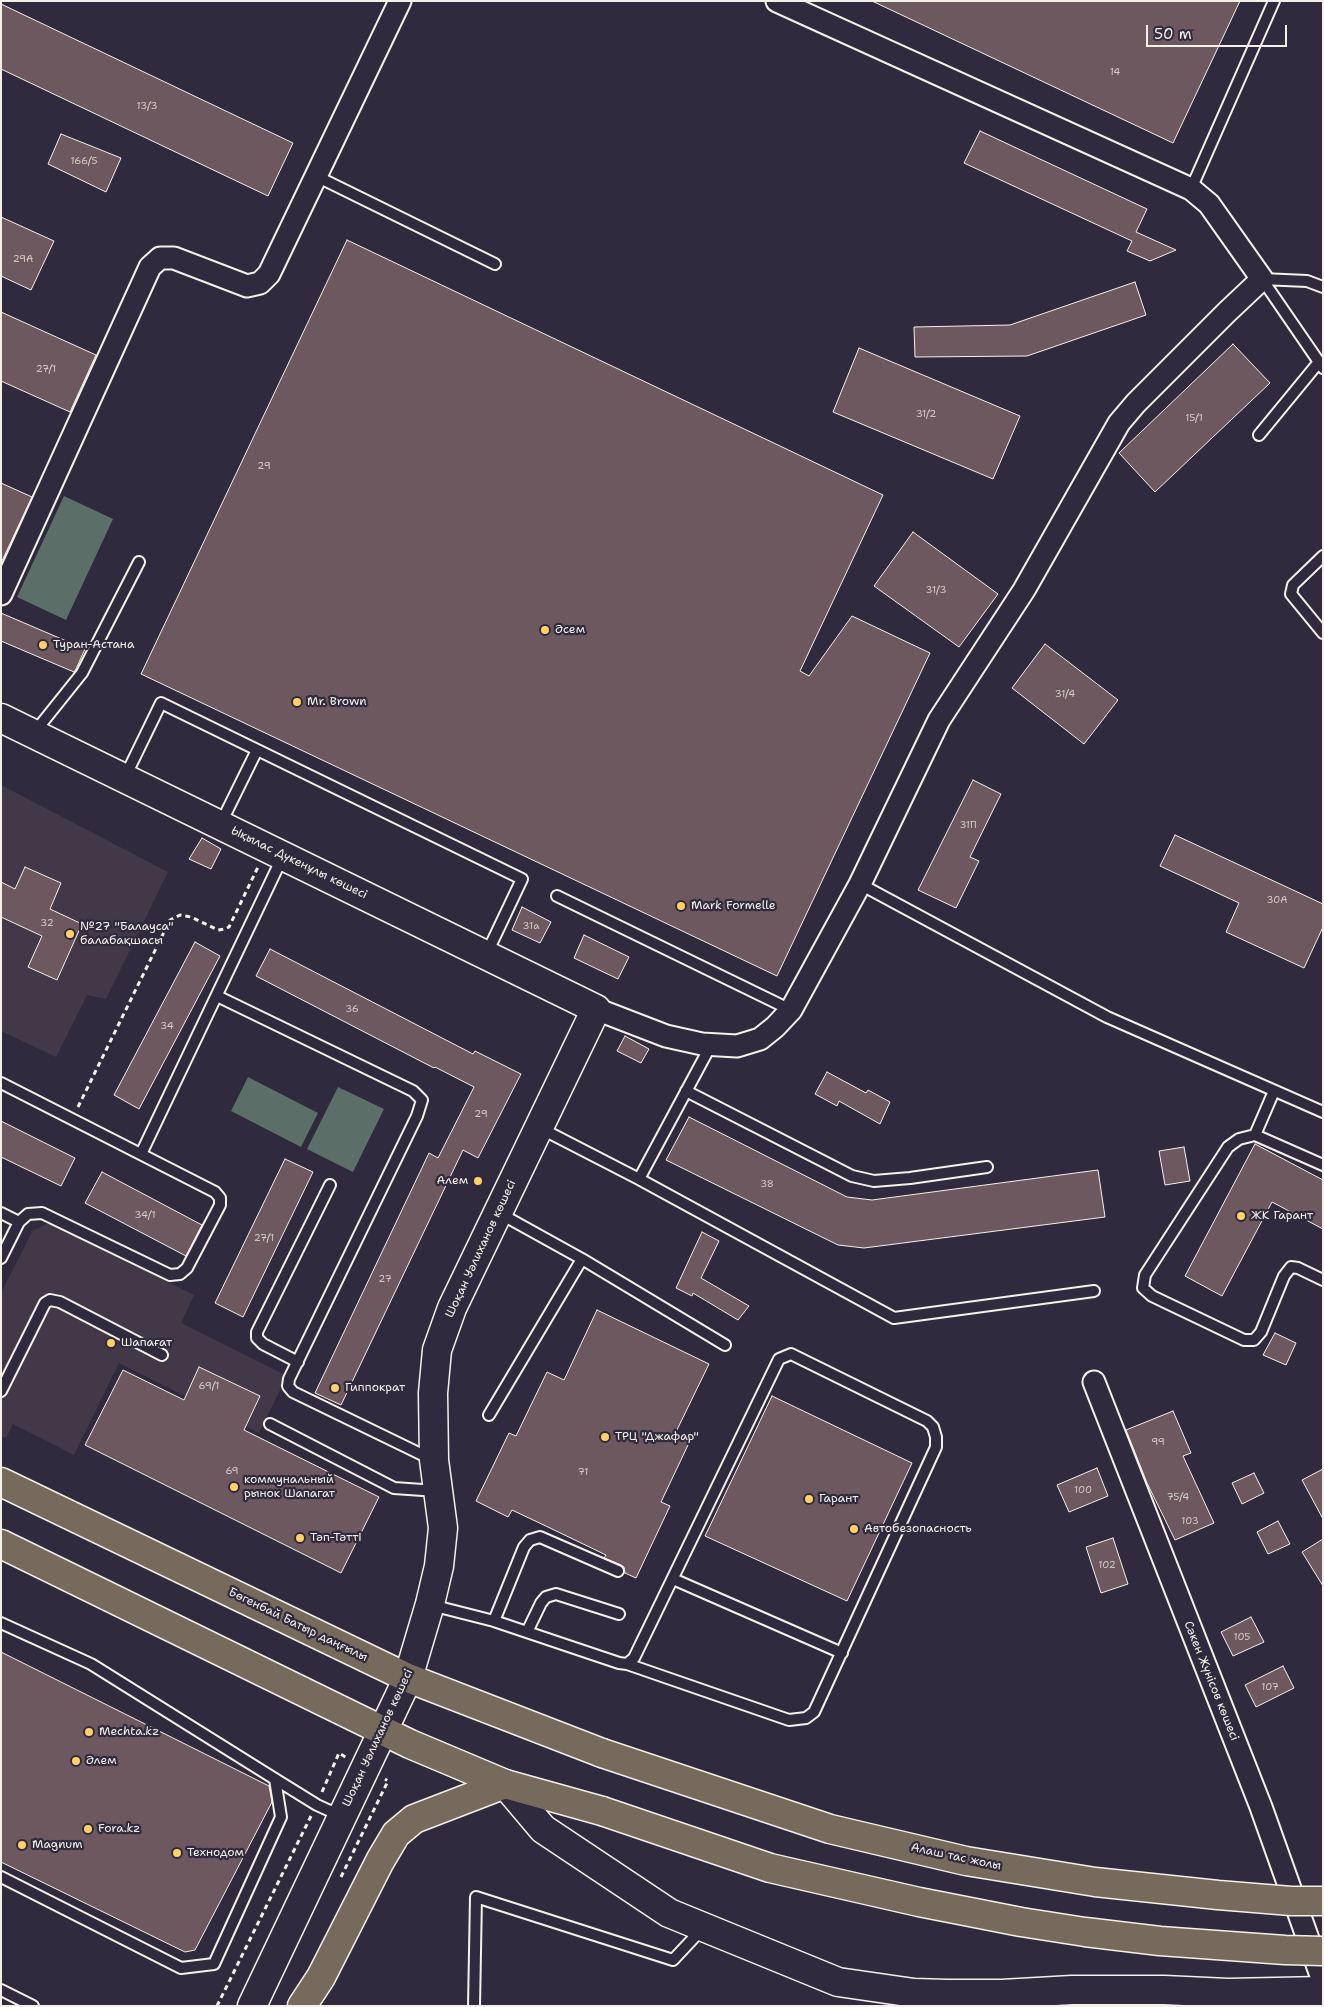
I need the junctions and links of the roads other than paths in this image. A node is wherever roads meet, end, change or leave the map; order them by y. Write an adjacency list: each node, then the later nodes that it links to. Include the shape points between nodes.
1 (400, 1): 4 (street)
2 (777, 1): 5 (street)
3 (1274, 1): 5 (lane)
4 (316, 176): 6 (lane); 13 (street, via 269,274 260,283 247,286 174,258 160,258 150,267)
5 (1191, 189): 7 (street, via 1209,204)
6 (495, 264)
7 (1262, 280): 8 (lane, via 1307,282); 9 (lane); 21 (street, via 1136,403 1105,446 1024,590 939,720)
8 (1323, 287)
9 (1321, 365): 10 (lane)
10 (1258, 435)
11 (1323, 556): 14 (lane, via 1293,585 1291,594)
12 (139, 562): 16 (lane, via 82,673)
13 (1, 594)
14 (1323, 633)
15 (1, 718): 16 (street, Ықылас Дүкенұлы көшесі)
16 (34, 734): 18 (street, Ықылас Дүкенұлы көшесі)
17 (257, 750): 18 (lane, via 161,703); 19 (lane); 23 (lane, via 522,879)
18 (124, 778): 19 (street, Ықылас Дүкенұлы көшесі)
19 (220, 824): 20 (street, Ықылас Дүкенұлы көшесі)
20 (275, 851): 23 (street, Ықылас Дүкенұлы көшесі); 24 (lane)
21 (860, 884): 26 (street); 30 (lane, via 1107,1017)
22 (557, 896): 26 (lane)
23 (486, 955): 25 (street, Ықылас Дүкенұлы көшесі)
24 (217, 996): 34 (lane); 48 (lane, via 413,1091 422,1100 418,1116)
25 (596, 1009): 27 (street, via 666,1036); 32 (street, Шоқан Уәлиханов көшесі)
26 (791, 1010): 27 (street, via 760,1039 737,1046)
27 (711, 1045): 29 (lane)
28 (1, 1083): 34 (lane)
29 (686, 1091): 36 (lane, via 852,1176 874,1181); 37 (lane)
30 (1274, 1091): 31 (lane); 33 (lane)
31 (1323, 1112)
32 (539, 1127): 37 (lane); 39 (street, Шоқан Уәлиханов көшесі)
33 (1254, 1135): 35 (lane); 44 (lane, via 1228,1147 1145,1275 1143,1288 1152,1296 1244,1340 1254,1340 1261,1332 1284,1276 1291,1267)
34 (141, 1154): 41 (lane, via 215,1192 220,1198 220,1205 187,1268 180,1274 170,1275 42,1213 28,1214)
35 (1323, 1165)
36 (987, 1167)
37 (639, 1179): 45 (lane, via 894,1318)
38 (330, 1185): 48 (lane, via 257,1332 257,1338 263,1344)
39 (498, 1212): 43 (lane); 53 (street, Шоқан Уәлиханов көшесі, via 452,1308 437,1350 433,1393)
40 (1, 1213): 41 (lane)
41 (19, 1222): 42 (lane)
42 (1, 1258)
43 (582, 1259): 46 (lane); 51 (lane)
44 (1323, 1280)
45 (1094, 1291)
46 (725, 1345)
47 (162, 1355): 50 (lane, via 60,1302 50,1300 45,1303)
48 (298, 1362): 53 (lane, via 289,1379 288,1386 293,1392)
49 (1094, 1382): 76 (street, Сәкен Жүнісов көшесі, via 1261,1807)
50 (1, 1391)
51 (489, 1415)
52 (270, 1424): 55 (lane, via 394,1488)
53 (434, 1460): 55 (street, Шоқан Уәлиханов көшесі)
54 (1, 1482): 66 (main road, Бөгенбай Батыр даңғылы)
55 (438, 1491): 59 (street, Шоқан Уәлиханов көшесі, via 443,1528)
56 (1, 1544): 67 (main road)
57 (618, 1571): 61 (lane, via 540,1537 530,1540 524,1547)
58 (673, 1578): 64 (lane); 64 (lane, via 779,1359 791,1354 927,1421 936,1437 936,1447); 65 (lane, via 634,1658)
59 (430, 1604): 61 (lane); 66 (street, Шоқан Уәлиханов көшесі)
60 (619, 1614): 63 (lane, via 556,1594 546,1597 541,1603)
61 (494, 1621): 63 (lane)
62 (1, 1623): 69 (lane, via 91,1664)
63 (527, 1632): 65 (lane)
64 (842, 1653): 65 (lane, via 814,1712 798,1720 789,1720)
65 (627, 1664)
66 (408, 1678): 67 (street, Шоқан Уәлиханов көшесі); 68 (main road, Бөгенбай Батыр даңғылы)
67 (382, 1730): 70 (main road); 71 (street, Шоқан Уәлиханов көшесі)
68 (602, 1753): 73 (main road, Алаш тас жолы, bridge, via 830,1829 966,1862 1095,1882 1290,1901)
69 (275, 1779): 71 (lane); 72 (lane, via 282,1817 214,1964 181,1968)
70 (505, 1784): 74 (street, via 543,1829 669,1913); 75 (main road, bridge, via 602,1811 770,1868 929,1904 1084,1932); 82 (main road, via 414,1818 396,1834 321,1977)
71 (341, 1816): 81 (street, Шоқан Уәлиханов көшесі)
72 (1, 1877)
73 (1323, 1901)
74 (704, 1928): 79 (street, via 838,1982 914,1993); 83 (lane, via 673,1960 476,1897)
75 (1323, 1951)
76 (1323, 1981)
77 (1, 1990): 80 (lane)
78 (1323, 1991): 79 (street, via 1072,1990)
79 (1002, 1994): 84 (street)
80 (33, 2006)
81 (252, 2006)
82 (302, 2006)
83 (474, 2006)
84 (938, 2006)

